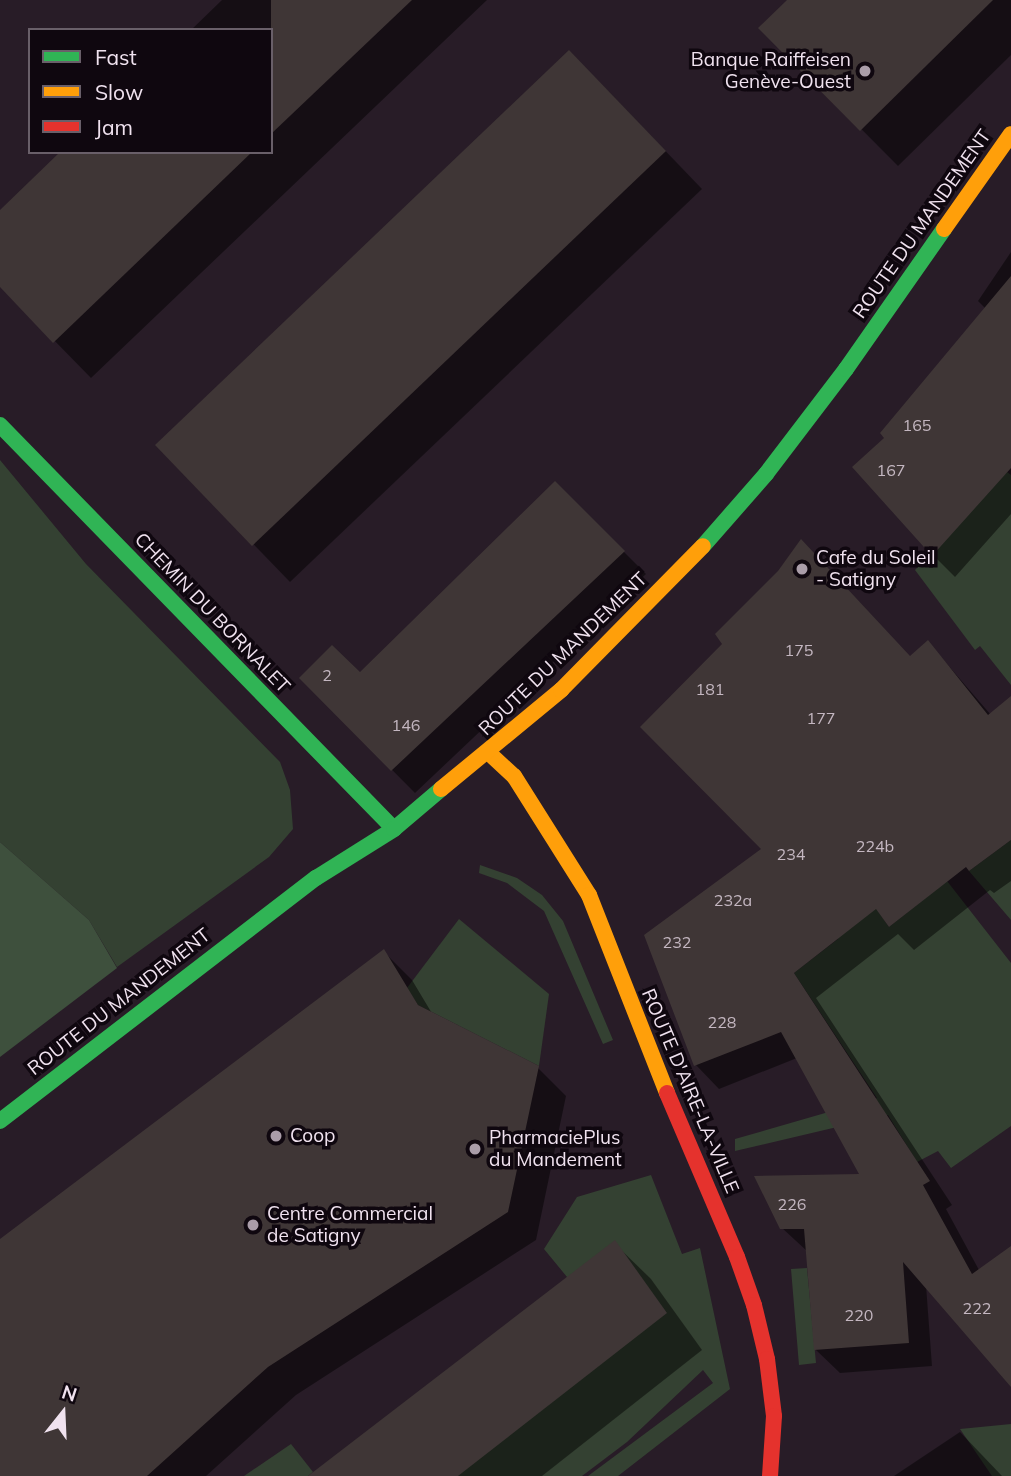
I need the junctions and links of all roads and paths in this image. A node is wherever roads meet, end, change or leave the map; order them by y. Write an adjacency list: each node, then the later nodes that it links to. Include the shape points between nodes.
1 (1011, 134): 3 (street, ROUTE DU MANDEMENT, via 845,369 727,521 561,690)
2 (0, 425): 4 (street, CHEMIN DU BORNALET)
3 (489, 753): 4 (street, ROUTE DU MANDEMENT); 6 (street, ROUTE D'AIRE-LA-VILLE, via 514,776 589,895 737,1257 767,1359 774,1416)
4 (394, 830): 5 (street, ROUTE DU MANDEMENT, via 316,878)
5 (0, 1121)
6 (770, 1476)

